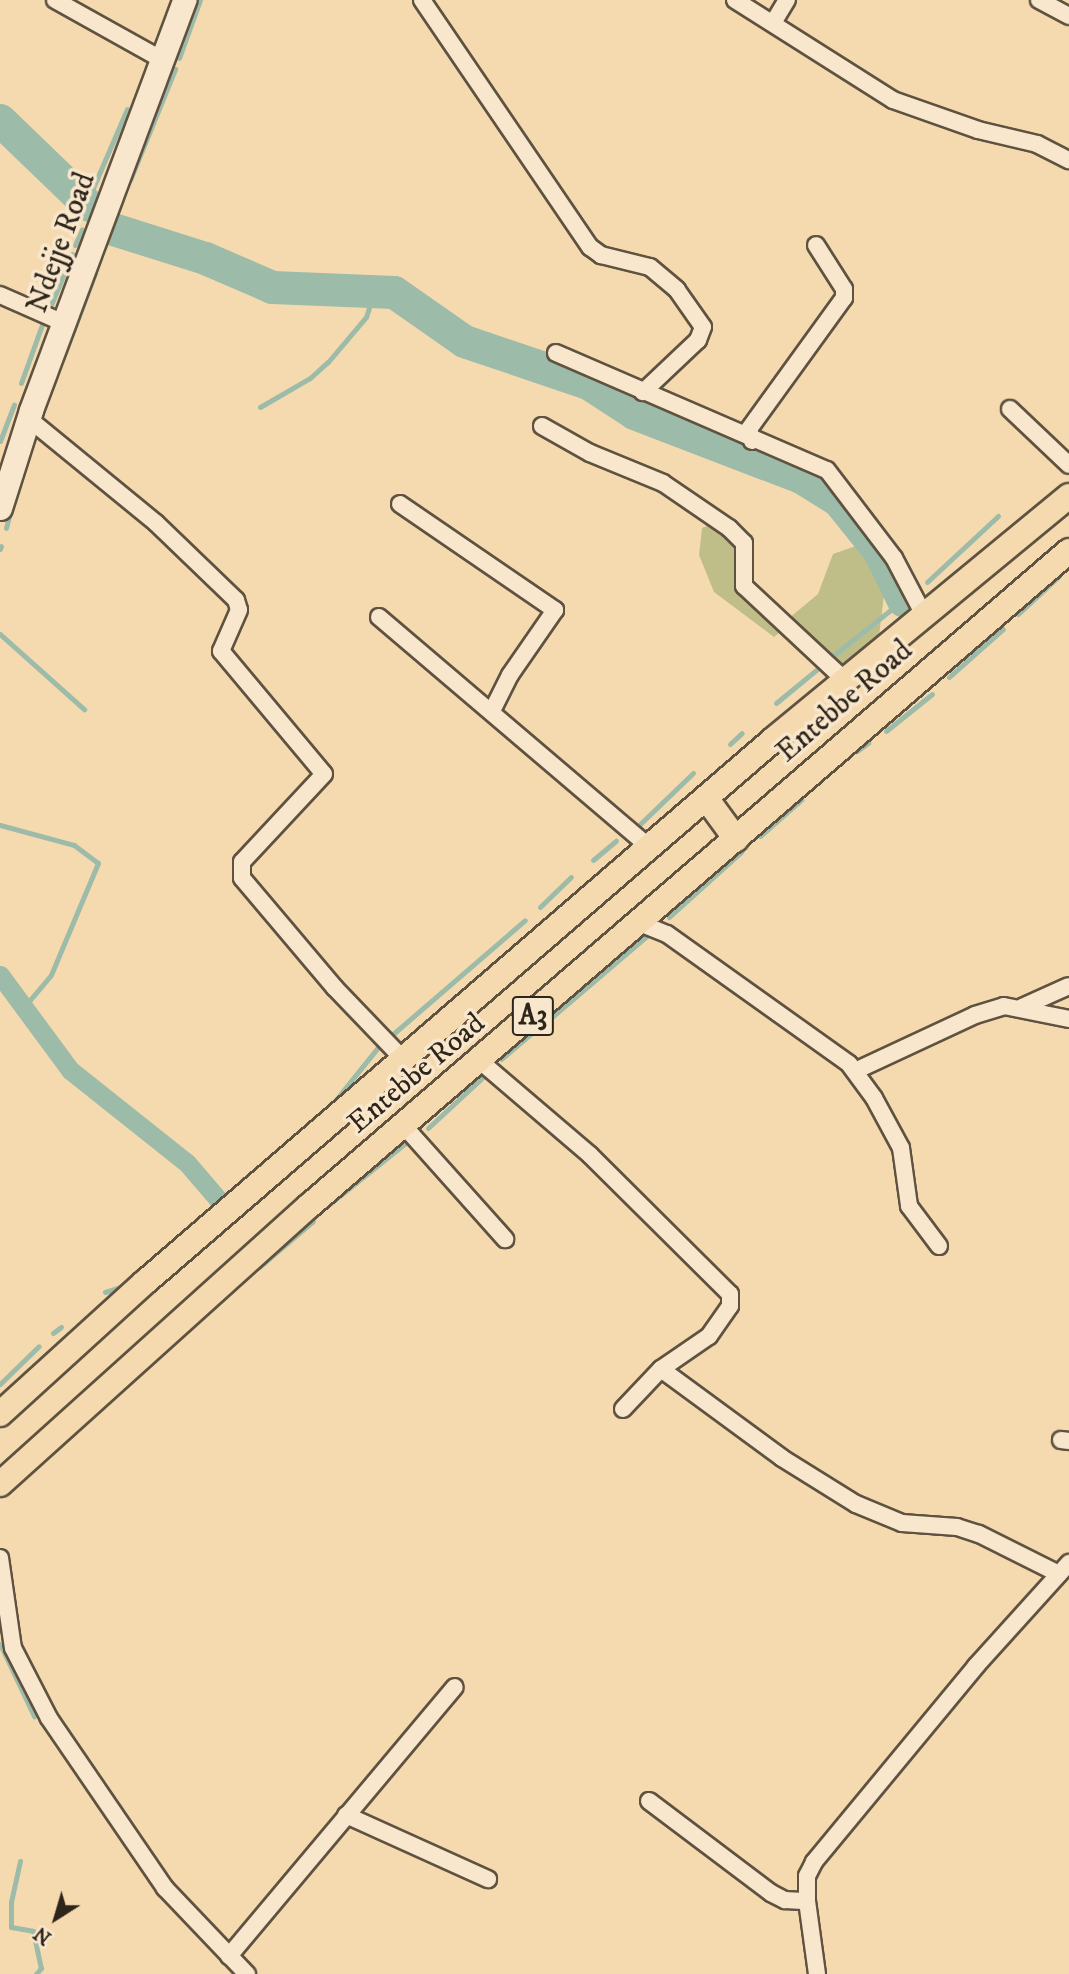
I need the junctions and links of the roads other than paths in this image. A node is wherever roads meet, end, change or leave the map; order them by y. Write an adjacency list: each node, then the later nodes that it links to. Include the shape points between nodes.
1 (55, 0): 9 (street)
2 (184, 0): 9 (street, Ndejje Road)
3 (422, 0): 15 (street, via 590,247 601,255 650,267 677,290 703,327 698,340)
4 (735, 0): 8 (street)
5 (788, 0): 8 (street)
6 (1039, 0): 7 (street)
7 (1069, 16)
8 (773, 23): 10 (street, via 894,100 978,130 1037,144)
9 (163, 60): 13 (street, Ndejje Road)
10 (1069, 160)
11 (816, 245): 19 (street, via 844,289 844,298 749,429)
12 (0, 295): 13 (street)
13 (66, 324): 17 (street, Ndejje Road)
14 (556, 353): 15 (street)
15 (643, 392): 19 (street)
16 (1010, 409): 20 (street)
17 (29, 419): 23 (street, Ndejje Road); 36 (street, via 156,523 236,600 239,610 221,651 324,774 242,862 242,878 335,988)
18 (542, 426): 27 (street, via 590,453 663,483 729,528 744,543 744,586)
19 (752, 441): 26 (street, via 827,470 894,558)
20 (1069, 465)
21 (1069, 496): 26 (main road, Entebbe Road / A3)
22 (400, 505): 28 (street, via 555,610 510,675)
23 (0, 508)
24 (1069, 551): 30 (main road, Entebbe Road / A3)
25 (379, 617): 28 (street)
26 (925, 617): 27 (main road, Entebbe Road / A3)
27 (846, 681): 29 (main road, Entebbe Road / A3)
28 (492, 711): 31 (street)
29 (706, 797): 30 (main road); 31 (main road, Entebbe Road / A3)
30 (736, 839): 32 (main road, Entebbe Road / A3)
31 (650, 848): 36 (main road, Entebbe Road / A3)
32 (642, 924): 37 (main road, Entebbe Road / A3); 38 (street, via 667,933 834,1051)
33 (1069, 986): 34 (street)
34 (1022, 1007): 35 (street); 38 (street, via 1004,1006 975,1015)
35 (1069, 1019)
36 (403, 1059): 44 (main road, Entebbe Road / A3)
37 (480, 1061): 39 (main road, Entebbe Road / A3); 42 (street, via 590,1155 730,1294 730,1306 709,1336)
38 (855, 1071): 41 (street, via 901,1148 909,1206)
39 (404, 1126): 40 (street); 45 (main road, Entebbe Road / A3)
40 (505, 1239)
41 (939, 1246)
42 (661, 1369): 43 (street); 47 (street, via 782,1458 856,1504 902,1523 968,1531)
43 (623, 1409)
44 (0, 1414)
45 (0, 1484)
46 (0, 1558): 53 (street, via 7,1619 21,1671 148,1866)
47 (1064, 1568): 52 (street, via 830,1841 807,1876)
48 (455, 1687): 50 (street)
49 (649, 1801): 52 (street, via 771,1893 785,1900)
50 (346, 1815): 51 (street); 53 (street)
51 (488, 1879)
52 (807, 1901): 55 (street)
53 (229, 1956): 54 (street)
54 (247, 1974)
55 (817, 1974)

